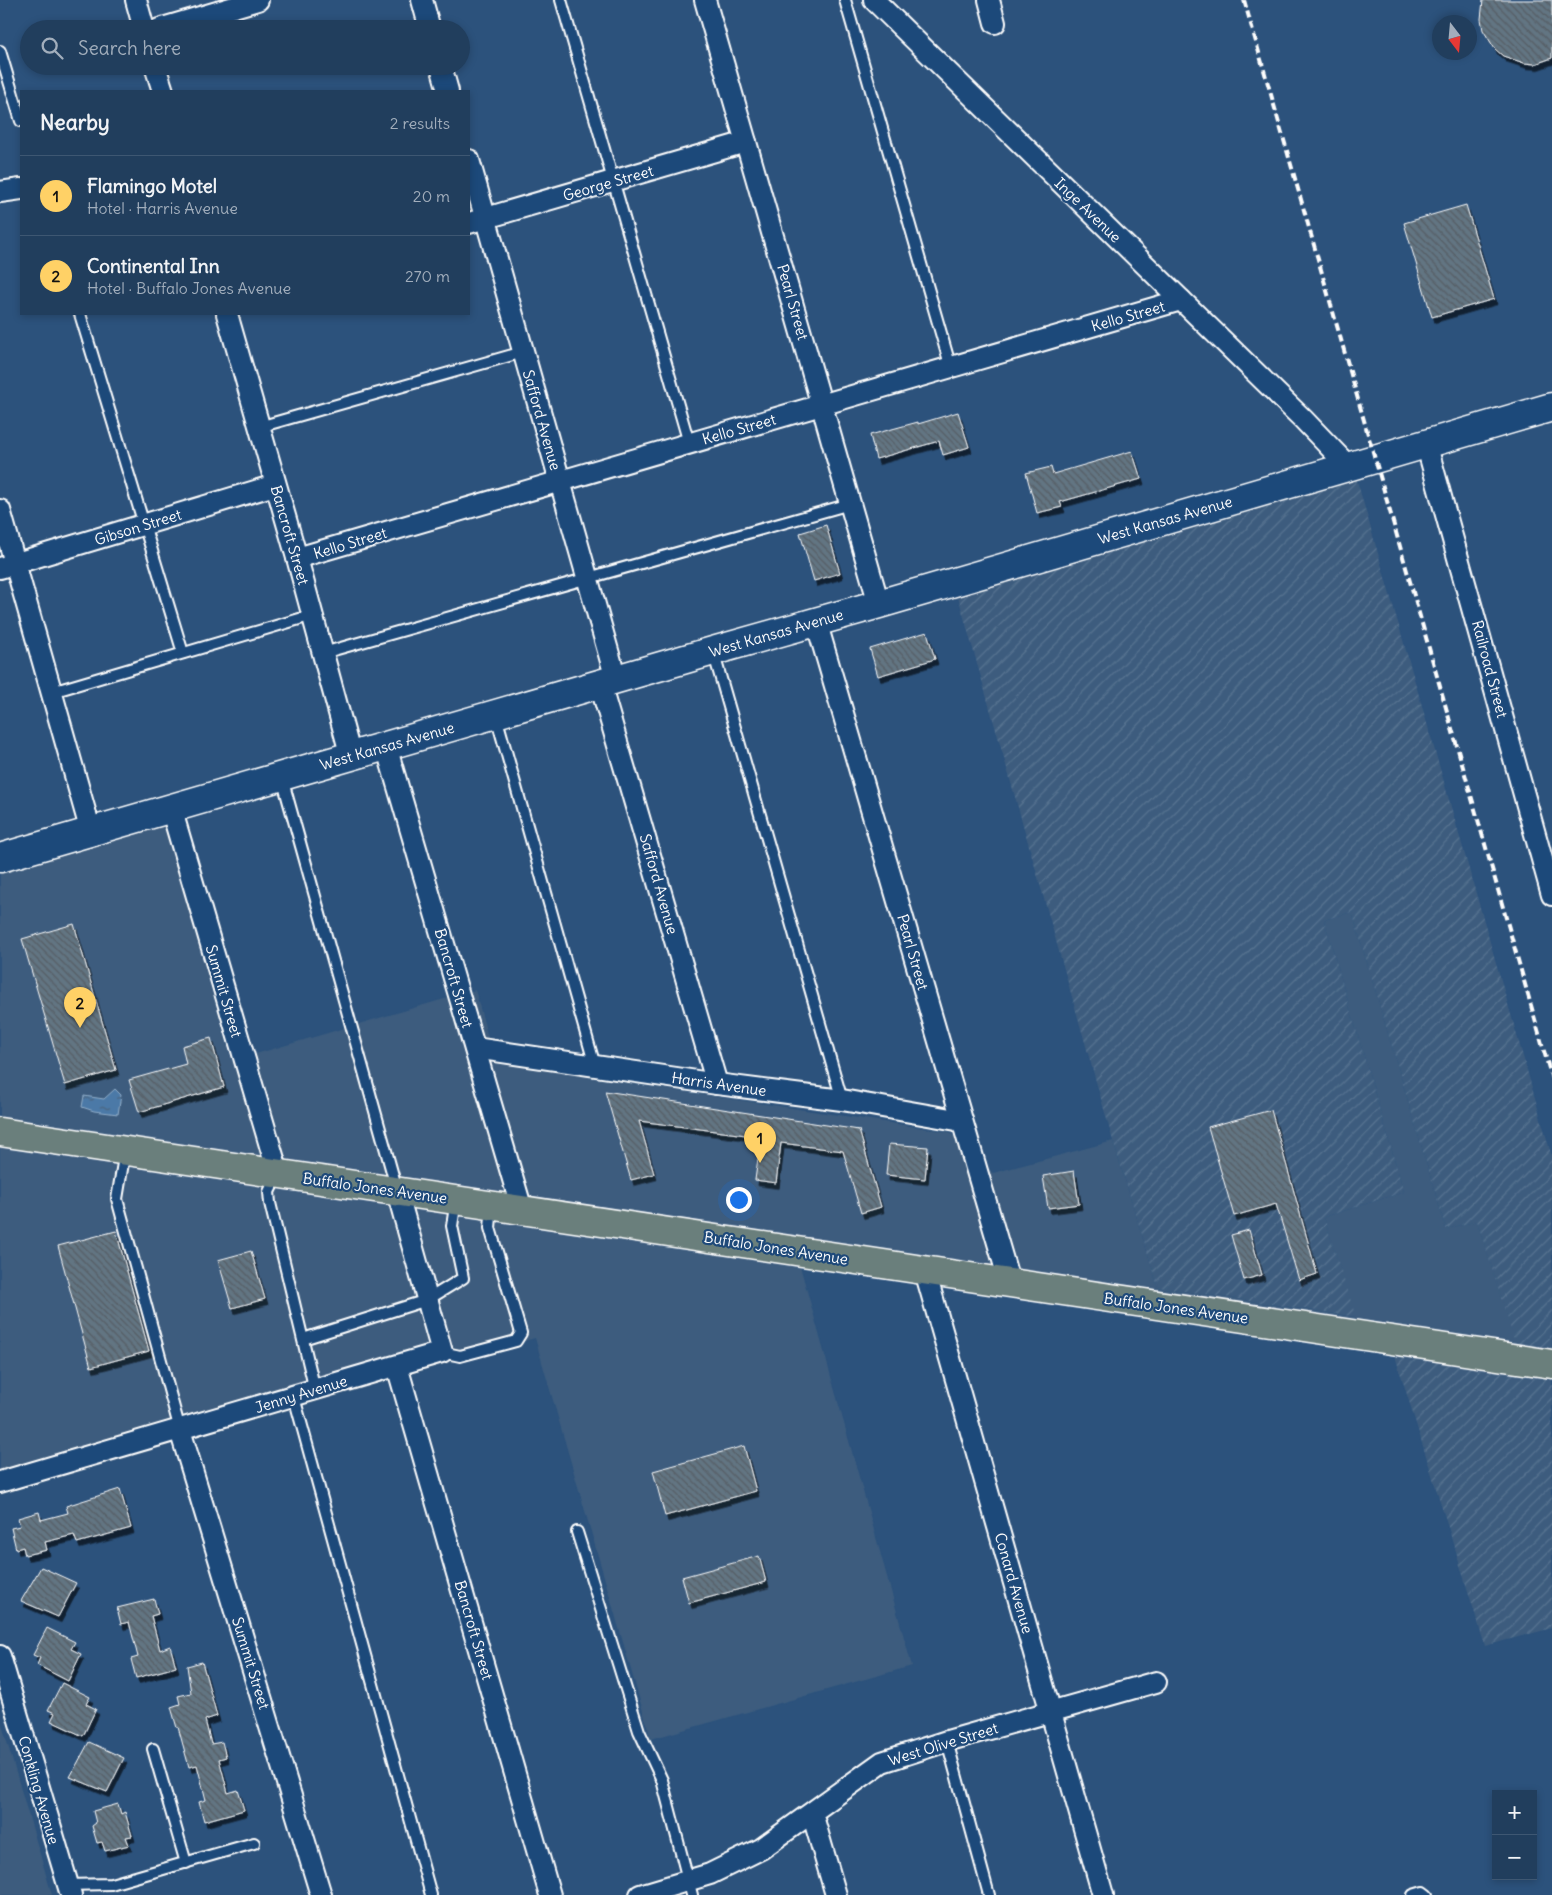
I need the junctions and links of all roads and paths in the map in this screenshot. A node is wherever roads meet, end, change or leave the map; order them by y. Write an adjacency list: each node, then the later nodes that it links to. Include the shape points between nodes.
1 (136, 0): 9 (street)
2 (258, 0): 10 (street)
3 (422, 0): 11 (street)
4 (562, 0): 21 (lane)
5 (704, 0): 19 (street, Pearl Street)
6 (845, 0): 29 (lane)
7 (874, 0): 25 (street, Inge Avenue)
8 (989, 0): 12 (street)
9 (142, 20)
10 (190, 20)
11 (428, 20)
12 (995, 23)
13 (0, 51): 18 (lane)
14 (158, 75): 16 (street)
15 (442, 75): 17 (street)
16 (163, 90)
17 (444, 90)
18 (20, 118)
19 (746, 142): 21 (street, George Street); 30 (street, Pearl Street)
20 (470, 168): 24 (street, Safford Avenue)
21 (613, 181): 24 (street, George Street); 33 (lane)
22 (20, 188): 23 (street)
23 (0, 192)
24 (477, 221): 28 (street, Safford Avenue)
25 (1181, 300): 29 (street, Kello Street); 35 (street, Inge Avenue)
26 (80, 315): 40 (lane)
27 (227, 315): 32 (street, Bancroft Street)
28 (523, 352): 32 (lane); 36 (street, Safford Avenue)
29 (951, 368): 30 (street, Kello Street)
30 (822, 406): 33 (street, Kello Street); 38 (street, Pearl Street)
31 (1552, 407): 34 (street, West Kansas Avenue)
32 (259, 427): 37 (street, Bancroft Street)
33 (689, 443): 36 (street, Kello Street)
34 (1426, 443): 35 (street, West Kansas Avenue); 59 (street, Railroad Street)
35 (1348, 466): 44 (street, West Kansas Avenue)
36 (559, 480): 41 (street, Kello Street); 43 (street, Safford Avenue)
37 (275, 485): 40 (street, Gibson Street); 41 (street, Bancroft Street)
38 (850, 504): 43 (lane); 44 (street, Pearl Street)
39 (0, 510): 42 (street)
40 (145, 525): 42 (street, Gibson Street); 48 (lane)
41 (298, 558): 45 (street, Bancroft Street)
42 (8, 566): 51 (street)
43 (587, 578): 49 (lane); 50 (street, Safford Avenue)
44 (879, 604): 46 (street, West Kansas Avenue)
45 (313, 615): 48 (lane); 49 (street, Bancroft Street)
46 (816, 621): 47 (street, West Kansas Avenue); 64 (street, Pearl Street)
47 (713, 651): 50 (street, West Kansas Avenue); 63 (lane)
48 (183, 653): 51 (lane)
49 (323, 653): 54 (street, Bancroft Street)
50 (608, 681): 52 (street, West Kansas Avenue); 62 (street, Safford Avenue)
51 (52, 692): 57 (street)
52 (495, 714): 53 (street, West Kansas Avenue); 61 (lane)
53 (386, 746): 54 (street, West Kansas Avenue); 60 (street, Bancroft Street)
54 (351, 757): 55 (street, West Kansas Avenue)
55 (281, 777): 56 (street, West Kansas Avenue); 68 (lane)
56 (171, 808): 57 (street, West Kansas Avenue); 67 (street, Summit Street)
57 (91, 832): 58 (street, West Kansas Avenue)
58 (0, 858)
59 (1552, 895)
60 (475, 1048): 61 (street, Harris Avenue); 71 (street, Bancroft Street)
61 (595, 1066): 62 (street, Harris Avenue)
62 (718, 1084): 63 (street, Harris Avenue)
63 (842, 1100): 64 (street, Harris Avenue)
64 (962, 1121): 73 (street, Pearl Street)
65 (0, 1132): 66 (main road, Buffalo Jones Avenue)
66 (125, 1150): 67 (main road, Buffalo Jones Avenue); 81 (lane, via 117,1199)
67 (278, 1173): 68 (main road, Buffalo Jones Avenue); 75 (lane, via 269,1192 270,1202)
68 (397, 1191): 69 (main road, Buffalo Jones Avenue); 74 (street)
69 (456, 1200): 70 (main road, Buffalo Jones Avenue); 74 (lane, via 452,1226 463,1278)
70 (492, 1205): 71 (main road, Buffalo Jones Avenue); 76 (lane, via 490,1228 520,1336 516,1341 460,1356)
71 (522, 1210): 72 (main road, Buffalo Jones Avenue)
72 (925, 1271): 73 (main road, Buffalo Jones Avenue); 86 (street, Conard Avenue)
73 (1010, 1284): 77 (main road, Buffalo Jones Avenue)
74 (427, 1300): 75 (lane); 76 (street)
75 (303, 1339): 79 (lane)
76 (442, 1352): 78 (street, Jenny Avenue)
77 (1552, 1364)
78 (397, 1366): 79 (street, Jenny Avenue); 96 (street, Bancroft Street)
79 (315, 1390): 80 (street, Jenny Avenue)
80 (294, 1397): 81 (street, Jenny Avenue); 95 (lane)
81 (180, 1430): 82 (street, Jenny Avenue); 94 (street, Summit Street)
82 (0, 1482)
83 (577, 1532): 92 (lane, via 639,1731 662,1780)
84 (0, 1656): 93 (street, Conkling Avenue)
85 (1156, 1682): 86 (street, West Olive Street)
86 (1050, 1712): 87 (street, West Olive Street); 100 (street, Conard Avenue)
87 (947, 1741): 89 (street, West Olive Street, via 882,1762); 99 (lane)
88 (153, 1749): 91 (lane)
89 (812, 1813): 92 (street, West Olive Street, via 761,1849 710,1874); 98 (street)
90 (254, 1843): 91 (lane)
91 (186, 1863): 93 (lane, via 111,1884)
92 (690, 1888): 97 (street, West Olive Street)
93 (69, 1890)
94 (321, 1895)
95 (431, 1895)
96 (550, 1895)
97 (640, 1895)
98 (836, 1895)
99 (989, 1895)
100 (1104, 1895)
101 (1413, 1895): 102 (lane, via 1422,1892)
102 (1427, 1895)

